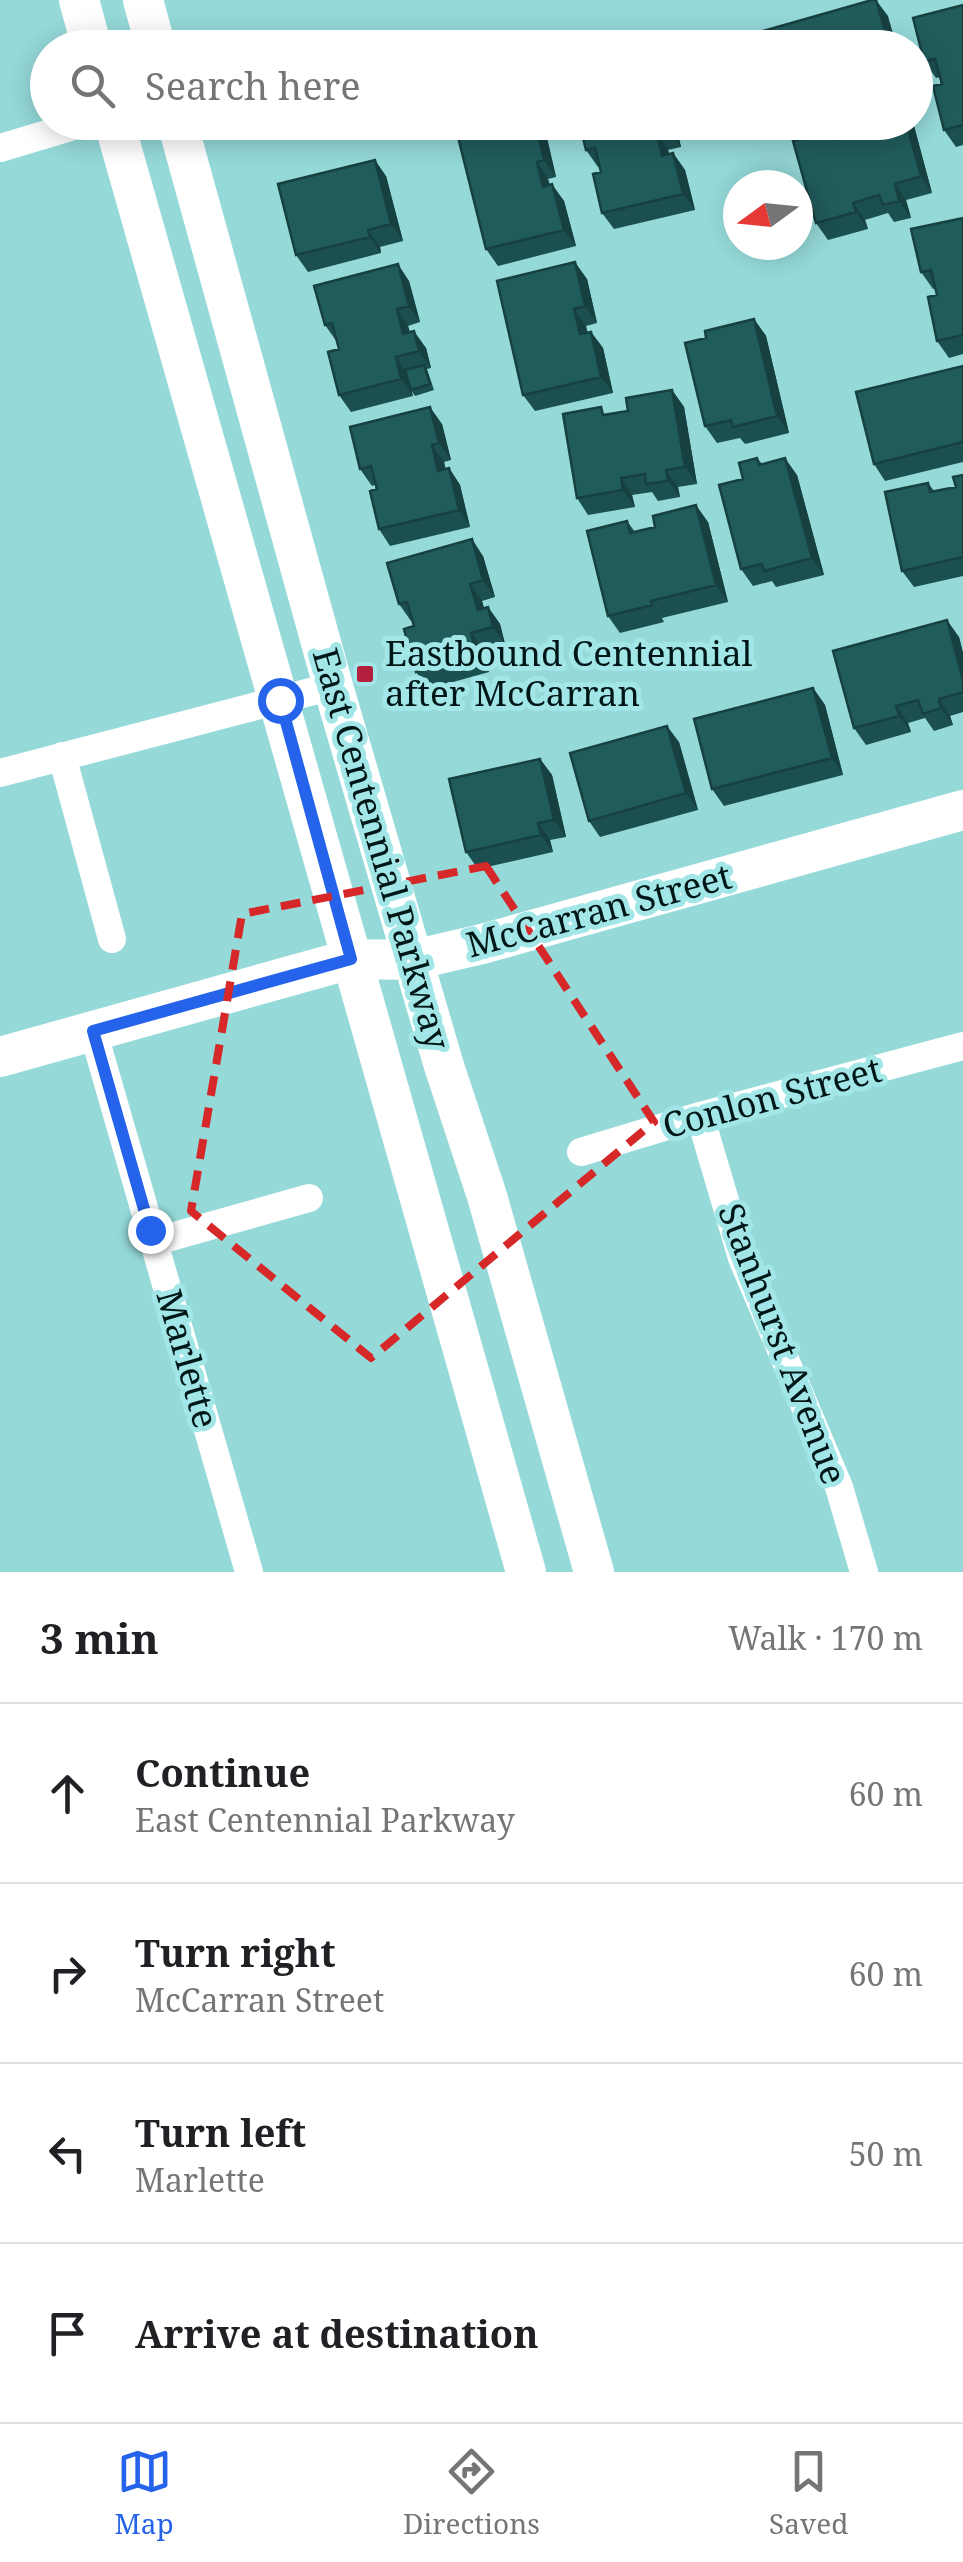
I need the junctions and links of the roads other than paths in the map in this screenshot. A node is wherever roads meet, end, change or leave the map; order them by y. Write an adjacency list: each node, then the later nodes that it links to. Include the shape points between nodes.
1 (79, 0): 3 (main road)
2 (143, 0): 4 (main road)
3 (87, 30)
4 (151, 30)
5 (30, 139): 8 (street)
6 (119, 140): 10 (main road, East Centennial Parkway)
7 (182, 140): 9 (main road, East Centennial Parkway)
8 (0, 148)
9 (332, 686): 10 (street); 16 (main road, East Centennial Parkway)
10 (280, 700): 11 (street); 15 (main road, East Centennial Parkway)
11 (62, 756): 12 (street); 14 (street)
12 (0, 773)
13 (963, 810): 16 (main road, McCarran Street)
14 (112, 940)
15 (351, 959): 16 (main road, McCarran Street); 17 (main road, McCarran Street); 25 (main road, East Centennial Parkway)
16 (413, 960): 26 (main road, East Centennial Parkway)
17 (93, 1031): 19 (main road, McCarran Street); 23 (street, Marlette)
18 (963, 1046): 20 (street, Conlon Street)
19 (0, 1056)
20 (700, 1116): 21 (street, Conlon Street); 27 (street, Stanhurst Avenue, via 742,1258 839,1487)
21 (581, 1152)
22 (310, 1198): 23 (street)
23 (154, 1242): 24 (street, Marlette)
24 (249, 1572)
25 (526, 1572)
26 (594, 1572)
27 (864, 1572)

